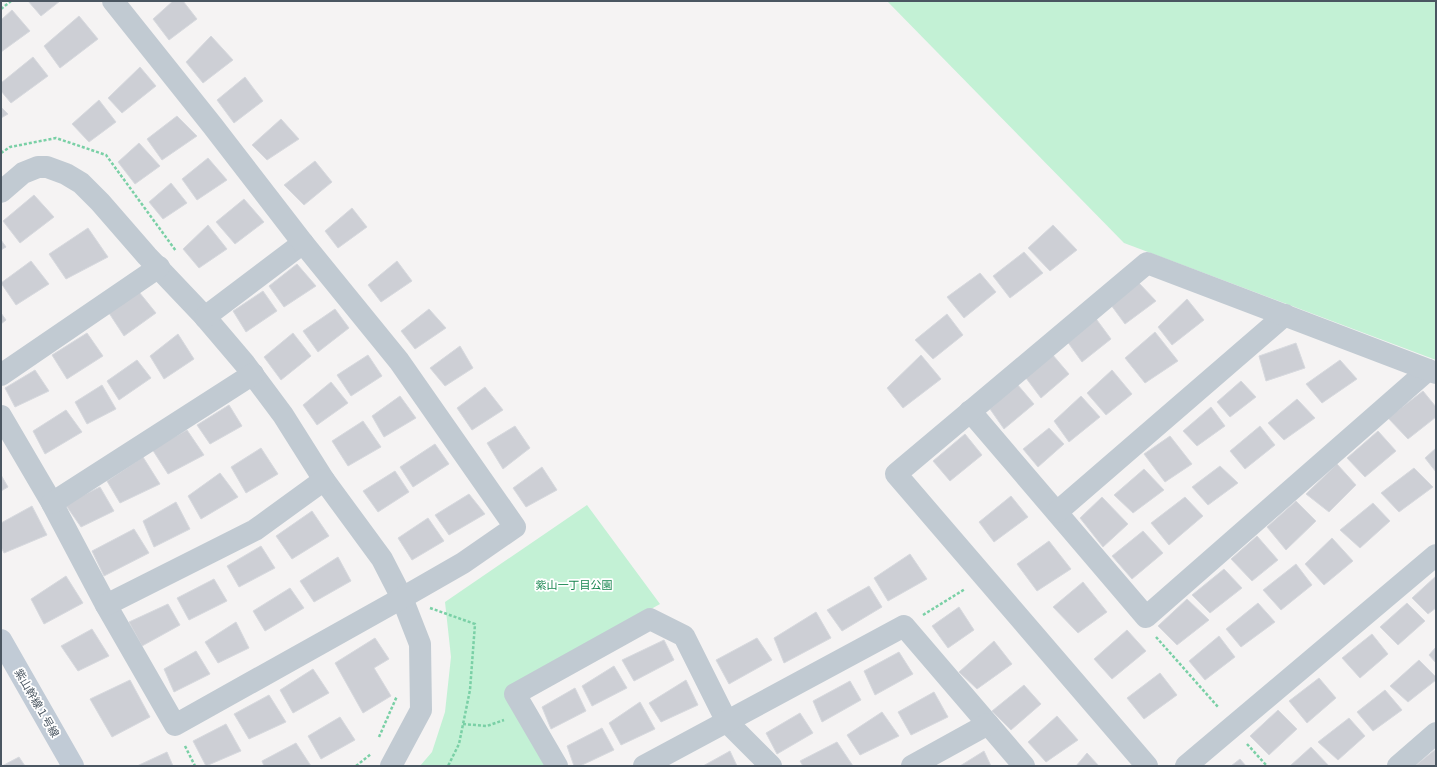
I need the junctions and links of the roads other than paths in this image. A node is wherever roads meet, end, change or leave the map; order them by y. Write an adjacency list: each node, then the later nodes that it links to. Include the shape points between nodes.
1 (113, 1): 3 (street)
2 (1, 192): 4 (street, via 23,173 38,167 47,167 66,174 81,183 100,202)
3 (303, 242): 6 (street); 16 (street, via 399,361 515,527 462,563)
4 (158, 267): 6 (street); 9 (street)
5 (1285, 315): 7 (street); 10 (street, via 1147,263); 14 (street)
6 (205, 317): 8 (street)
7 (1432, 372): 14 (street, via 1146,617)
8 (253, 374): 12 (street, via 283,415); 13 (street)
9 (1, 375)
10 (970, 410): 14 (street); 29 (street, via 896,474)
11 (1, 416): 13 (street)
12 (324, 480): 16 (street, via 382,560); 17 (street, via 255,530)
13 (52, 503): 17 (street)
14 (1057, 512)
15 (1436, 555): 30 (street)
16 (402, 598): 17 (street, via 175,725); 23 (street, via 420,644 421,710)
17 (106, 605)
18 (1, 640): 22 (street, 紫山幹線１号線)
19 (727, 722): 20 (street, via 904,626); 24 (street, via 684,636 650,619 515,694); 25 (street); 26 (street)
20 (988, 724): 27 (street); 28 (street)
21 (1436, 733): 31 (street)
22 (73, 766)
23 (391, 766)
24 (557, 766)
25 (644, 766)
26 (771, 766)
27 (912, 766)
28 (1024, 766)
29 (1147, 766)
30 (1186, 766)
31 (1398, 766)

